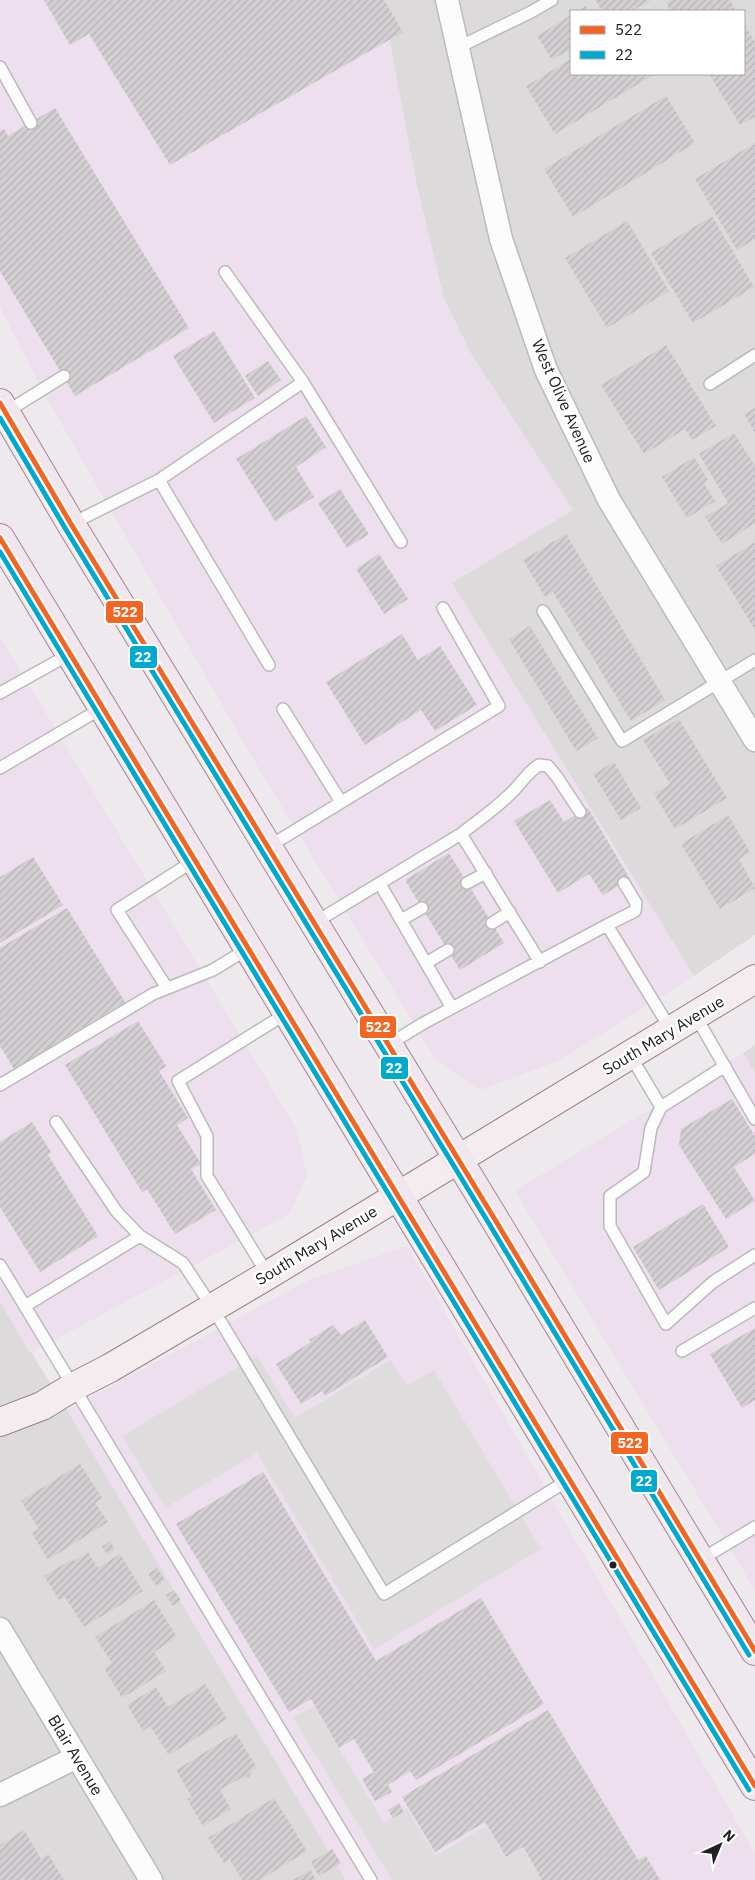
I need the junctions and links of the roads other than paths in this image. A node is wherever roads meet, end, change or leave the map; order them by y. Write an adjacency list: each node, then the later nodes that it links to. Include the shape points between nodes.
1 (447, 0): 3 (street, West Olive Avenue)
2 (552, 0): 3 (lane)
3 (457, 48): 21 (street, West Olive Avenue, via 501,239 546,370 609,500)
4 (0, 67): 5 (lane)
5 (31, 123)
6 (225, 272): 9 (lane)
7 (755, 355): 10 (lane)
8 (64, 376): 11 (lane)
9 (303, 382): 12 (lane); 15 (lane)
10 (710, 384)
11 (3, 408): 13 (main road)
12 (159, 480): 13 (lane); 20 (lane)
13 (71, 524): 30 (main road)
14 (0, 538): 18 (main road)
15 (401, 542)
16 (443, 608): 27 (lane, via 499,706)
17 (543, 611): 21 (lane, via 622,741)
18 (70, 654): 22 (lane); 23 (main road)
19 (755, 660): 21 (lane)
20 (269, 666)
21 (720, 681): 25 (street, West Olive Avenue)
22 (0, 693)
23 (102, 708): 26 (lane); 31 (main road)
24 (283, 709): 27 (lane)
25 (755, 740)
26 (0, 768)
27 (341, 802): 30 (lane)
28 (580, 812): 29 (lane, via 548,766 539,765 507,797)
29 (461, 834): 32 (lane); 35 (lane)
30 (268, 847): 39 (main road)
31 (195, 860): 42 (main road); 47 (lane, via 117,910)
32 (486, 873): 33 (lane); 37 (lane)
33 (467, 883)
34 (624, 883): 41 (lane, via 636,903 635,911)
35 (380, 884): 38 (lane); 39 (lane)
36 (422, 908): 38 (lane)
37 (510, 912): 40 (lane); 44 (lane)
38 (401, 920): 45 (lane)
39 (314, 923): 52 (main road)
40 (492, 923)
41 (607, 925): 44 (lane); 51 (lane)
42 (249, 948): 47 (lane, via 213,970); 49 (main road)
43 (448, 950): 45 (lane)
44 (540, 962): 48 (lane)
45 (426, 963): 48 (lane)
46 (755, 979): 50 (main road, South Mary Avenue)
47 (167, 988): 55 (lane)
48 (452, 1008): 52 (lane)
49 (287, 1013): 60 (main road); 64 (lane, via 178,1081 207,1136 208,1176)
50 (695, 1015): 51 (main road, South Mary Avenue); 54 (lane)
51 (671, 1030): 53 (main road, South Mary Avenue)
52 (388, 1045): 59 (main road)
53 (630, 1055): 56 (lane); 59 (main road, South Mary Avenue)
54 (725, 1066): 56 (lane); 57 (lane)
55 (0, 1085)
56 (661, 1107): 62 (lane, via 651,1128 644,1172 610,1196 610,1226 666,1324 713,1282)
57 (755, 1119)
58 (56, 1122): 61 (lane, via 117,1212)
59 (457, 1160): 60 (main road, South Mary Avenue); 73 (main road)
60 (398, 1195): 64 (main road, South Mary Avenue); 71 (main road)
61 (140, 1236): 65 (lane); 66 (lane, via 183,1263)
62 (755, 1255)
63 (0, 1265): 65 (lane)
64 (268, 1274): 66 (main road, South Mary Avenue)
65 (25, 1306): 69 (lane)
66 (212, 1307): 69 (main road, South Mary Avenue); 71 (lane, via 384,1594)
67 (755, 1308): 68 (lane)
68 (682, 1351)
69 (73, 1387): 70 (main road, South Mary Avenue, via 42,1406); 80 (lane)
70 (0, 1422)
71 (570, 1479): 77 (main road)
72 (755, 1527): 73 (lane)
73 (700, 1560): 75 (main road)
74 (0, 1630): 76 (street, Blair Avenue)
75 (755, 1651)
76 (77, 1757): 78 (street); 79 (street, Blair Avenue)
77 (755, 1786)
78 (0, 1794)
79 (151, 1880)
80 (370, 1880)

